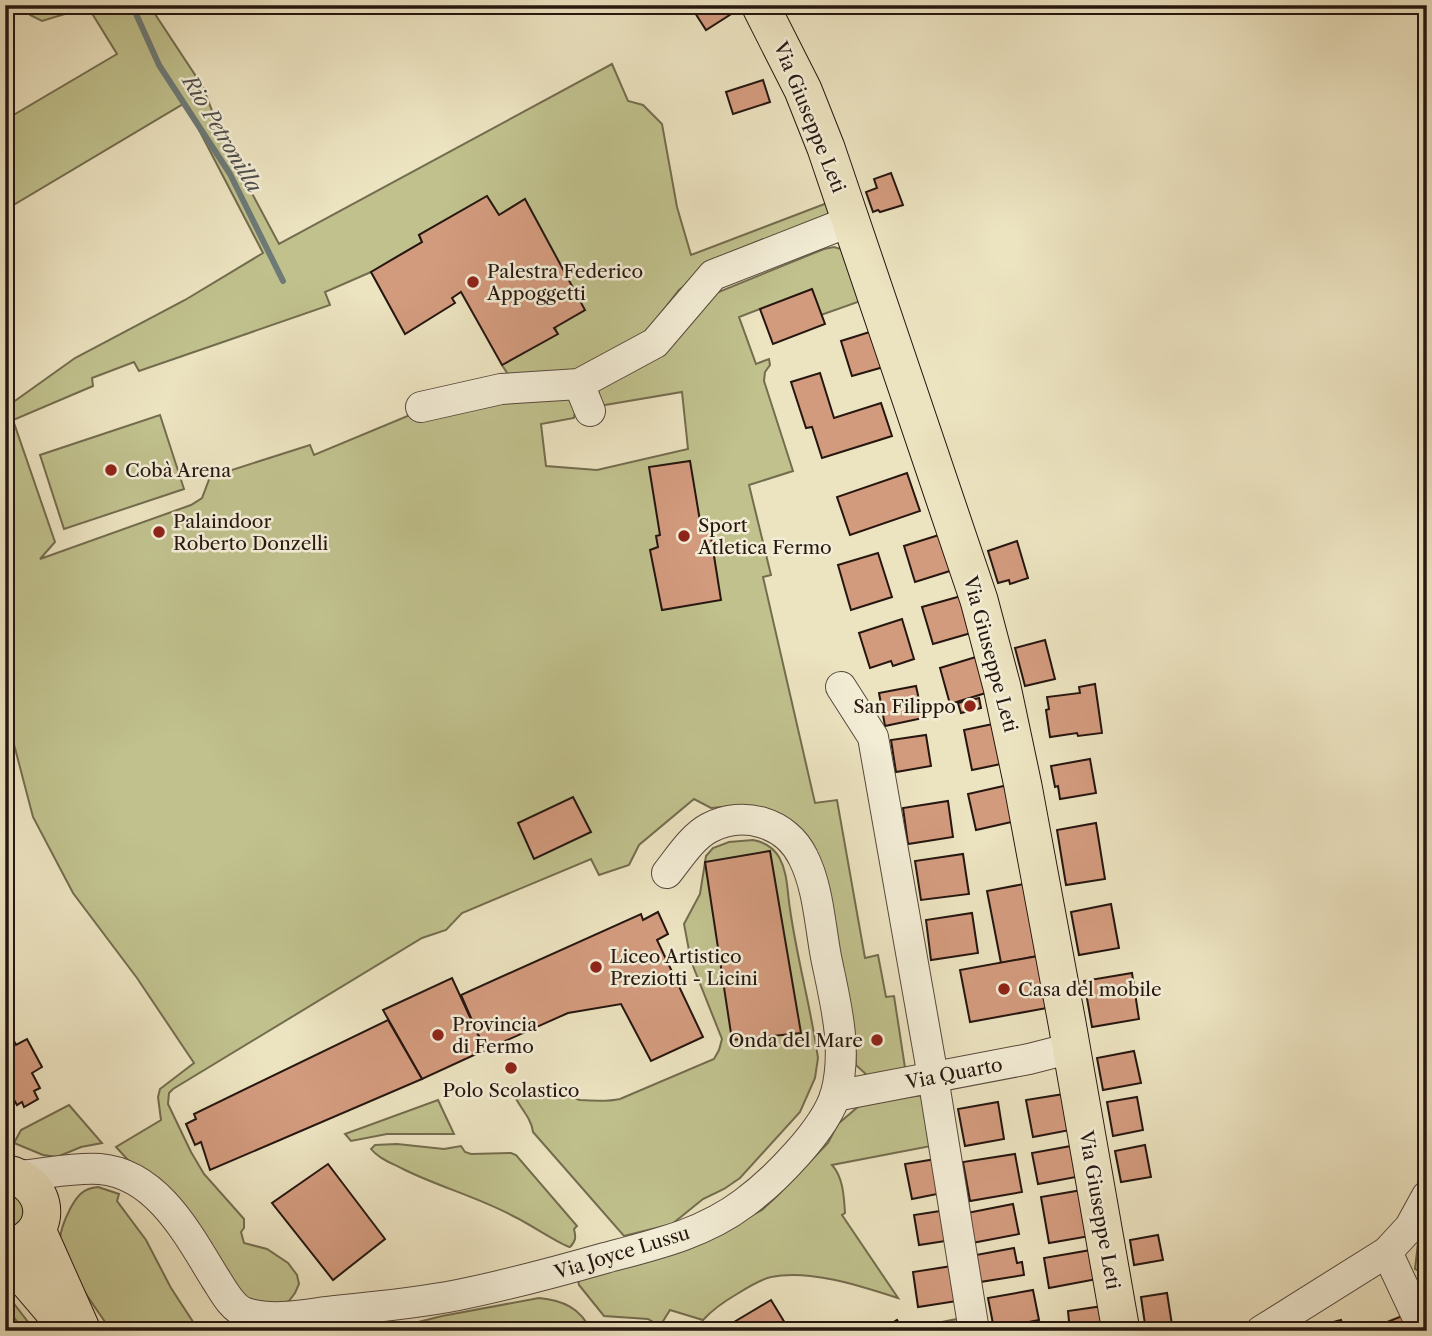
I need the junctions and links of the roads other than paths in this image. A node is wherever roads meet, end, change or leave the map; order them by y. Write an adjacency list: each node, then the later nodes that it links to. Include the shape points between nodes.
1 (760, 5): 2 (main road, Via Giuseppe Leti, via 803,90)
2 (851, 221): 3 (street, via 713,275 655,343 585,398 501,389); 6 (main road, Via Giuseppe Leti, via 982,612 1023,786)
3 (421, 407)
4 (841, 687): 7 (street, via 873,737)
5 (667, 873): 8 (street, Via Joyce Lussu, via 708,828 730,821 757,819 781,831 803,855 840,1027)
6 (1072, 1048): 7 (street, Via Quarto); 21 (main road, Via Giuseppe Leti)
7 (933, 1077): 8 (street, Via Quarto); 20 (street)
8 (835, 1096): 15 (street, Via Joyce Lussu, via 815,1132 782,1171 715,1222 672,1240 548,1274 456,1296)
9 (89, 1169): 10 (street, Via Joyce Lussu); 12 (street); 16 (street, Via Joyce Lussu, via 127,1175 156,1195 183,1226)
10 (12, 1175): 12 (main road, via 30,1184 39,1196)
11 (1427, 1196): 14 (street, via 1410,1227)
12 (39, 1220): 13 (main road, via 29,1240); 18 (main road)
13 (5, 1251): 17 (main road)
14 (1387, 1252): 22 (street); 23 (street)
15 (355, 1309): 16 (street, Via Joyce Lussu); 19 (street)
16 (246, 1322)
17 (71, 1331)
18 (82, 1331)
19 (315, 1331)
20 (974, 1331)
21 (1121, 1331)
22 (1261, 1331)
23 (1424, 1331)

